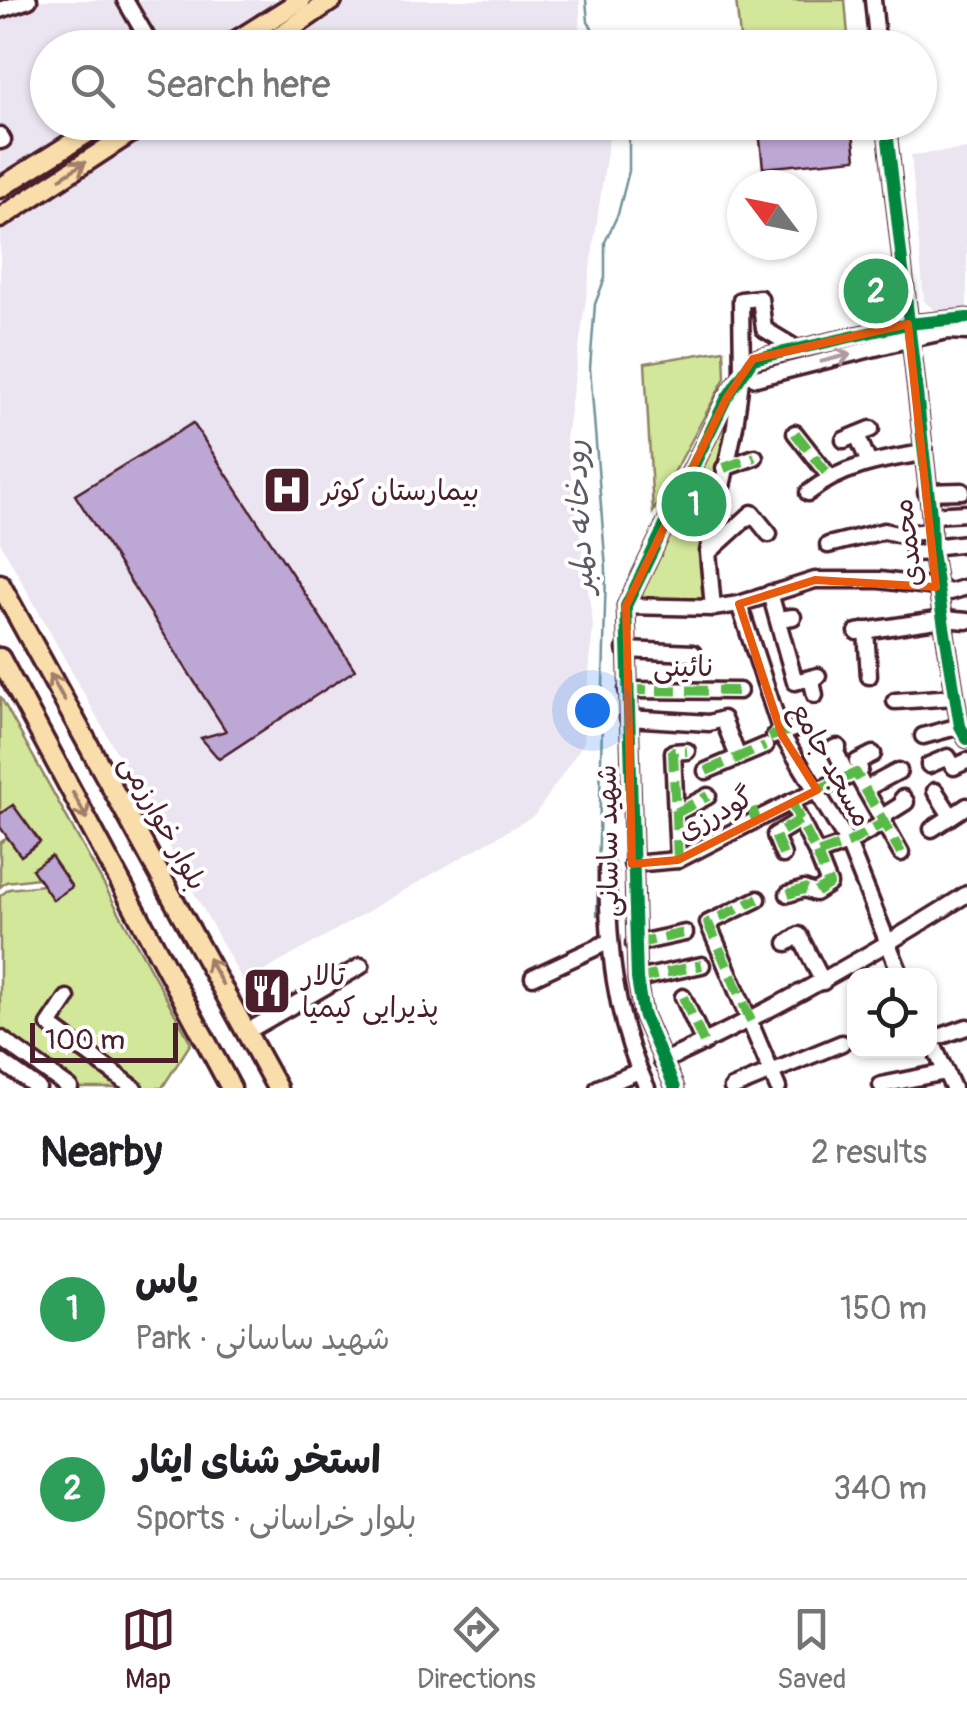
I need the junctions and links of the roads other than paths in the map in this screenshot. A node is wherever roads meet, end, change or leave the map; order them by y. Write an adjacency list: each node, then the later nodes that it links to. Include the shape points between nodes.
1 (28, 0): 6 (street)
2 (125, 0): 7 (street)
3 (300, 0): 8 (main road)
4 (332, 0): 9 (main road)
5 (873, 0): 10 (street)
6 (0, 10)
7 (142, 30)
8 (252, 30)
9 (288, 30)
10 (876, 30)
11 (76, 140): 14 (main road)
12 (119, 140): 15 (main road, one-way to 12)
13 (888, 140): 17 (street, محمدی)
14 (0, 188)
15 (0, 218)
16 (967, 318): 17 (street)
17 (909, 332): 18 (street); 19 (street); 20 (street, one-way to 17, via 756,378); 23 (street, محمدی)
18 (967, 332)
19 (794, 348): 20 (street, via 753,359); 20 (street, via 764,328 760,298 741,300)
20 (742, 373): 26 (street); 43 (street, شهید ساسانی)
21 (796, 433): 27 (street)
22 (857, 435): 25 (street)
23 (922, 453): 25 (street); 30 (street, محمدی)
24 (755, 457): 26 (street)
25 (869, 463): 27 (street)
26 (724, 468): 36 (street)
27 (828, 476): 29 (street)
28 (962, 490): 30 (street)
29 (808, 492)
30 (926, 492): 33 (street, محمدی)
31 (967, 513): 33 (street)
32 (769, 534): 36 (street, via 752,513)
33 (931, 536): 34 (street); 35 (street, via 884,531); 37 (street); 39 (street, محمدی)
34 (967, 543)
35 (828, 545)
36 (708, 552): 44 (street)
37 (914, 553)
38 (0, 584): 107 (main road, بلوار خوارزمی, one-way to 38)
39 (936, 586): 40 (street, via 950,592); 41 (street, via 815,580); 45 (street, محمدی)
40 (967, 587)
41 (770, 593): 42 (street); 53 (street, via 785,618 795,682 814,677)
42 (739, 604): 44 (street); 60 (street, مسجد جامع)
43 (626, 606): 44 (street); 47 (street, شهید ساسانی)
44 (713, 608)
45 (943, 620): 46 (street); 50 (street, محمدی, via 861,631); 54 (street, محمدی)
46 (967, 621)
47 (625, 650): 48 (street); 51 (street, شهید ساسانی)
48 (693, 653)
49 (0, 658): 122 (main road, one-way to 122)
50 (869, 676)
51 (627, 690): 52 (street, نائینی); 56 (street, شهید ساسانی)
52 (739, 691)
53 (816, 695)
54 (955, 698): 55 (street); 58 (street, محمدی)
55 (895, 701)
56 (628, 718): 64 (street, via 724,719); 87 (street, شهید ساسانی)
57 (799, 728): 60 (street)
58 (965, 733): 59 (street)
59 (922, 736)
60 (772, 739): 64 (street); 71 (street, مسجد جامع)
61 (838, 747): 69 (street)
62 (687, 752): 77 (street, via 673,752)
63 (874, 754): 69 (street, via 857,762)
64 (738, 758): 67 (street)
65 (967, 762): 66 (street, via 954,767 948,756)
66 (929, 764)
67 (706, 771)
68 (900, 771): 70 (street)
69 (852, 775): 70 (street); 71 (street, گودرزی)
70 (865, 789): 80 (street)
71 (817, 790): 75 (street, گودرزی); 82 (street, مسجد جامع)
72 (935, 791): 78 (street)
73 (708, 796): 77 (street)
74 (903, 798): 80 (street)
75 (790, 802): 79 (street); 86 (street, گودرزی, via 754,814)
76 (967, 806): 78 (street)
77 (676, 813): 86 (street)
78 (951, 816): 81 (street)
79 (800, 820): 84 (street); 85 (street, via 776,834)
80 (883, 820): 82 (street); 83 (street)
81 (932, 829)
82 (848, 843): 84 (street); 96 (street, مسجد جامع)
83 (901, 853)
84 (818, 854): 89 (street, via 829,884)
85 (783, 855)
86 (678, 860): 87 (street, گودرزی)
87 (632, 864): 95 (street, شهید ساسانی)
88 (608, 869): 93 (street, شهید ساسانی)
89 (788, 894)
90 (967, 894): 96 (street)
91 (758, 899): 105 (street, via 708,923)
92 (685, 933): 95 (street)
93 (608, 942): 100 (street); 115 (street, شهید ساسانی)
94 (787, 943): 102 (street, via 800,935)
95 (634, 944): 101 (street, شهید ساسانی)
96 (888, 944): 99 (street, مسجد جامع); 102 (street)
97 (702, 965): 101 (street)
98 (360, 966): 107 (street)
99 (898, 968)
100 (533, 976)
101 (636, 979): 114 (street, شهید ساسانی)
102 (823, 982): 105 (street)
103 (67, 998): 121 (street, via 49,1026)
104 (686, 999): 110 (street)
105 (751, 1021): 110 (street); 116 (street)
106 (967, 1027): 108 (street)
107 (248, 1031): 123 (main road, بلوار خوارزمی)
108 (937, 1037)
109 (0, 1038): 120 (street)
110 (704, 1043): 114 (street)
111 (842, 1043): 116 (street)
112 (937, 1053): 118 (street)
113 (0, 1061): 119 (street)
114 (662, 1062): 126 (street, شهید ساسانی)
115 (639, 1070): 124 (street); 125 (street, شهید ساسانی)
116 (770, 1073): 127 (street); 128 (street)
117 (881, 1084): 118 (street)
118 (952, 1084)
119 (38, 1088)
120 (70, 1088)
121 (134, 1088)
122 (231, 1088)
123 (278, 1088)
124 (598, 1088)
125 (647, 1088)
126 (674, 1088)
127 (732, 1088)
128 (778, 1088)

